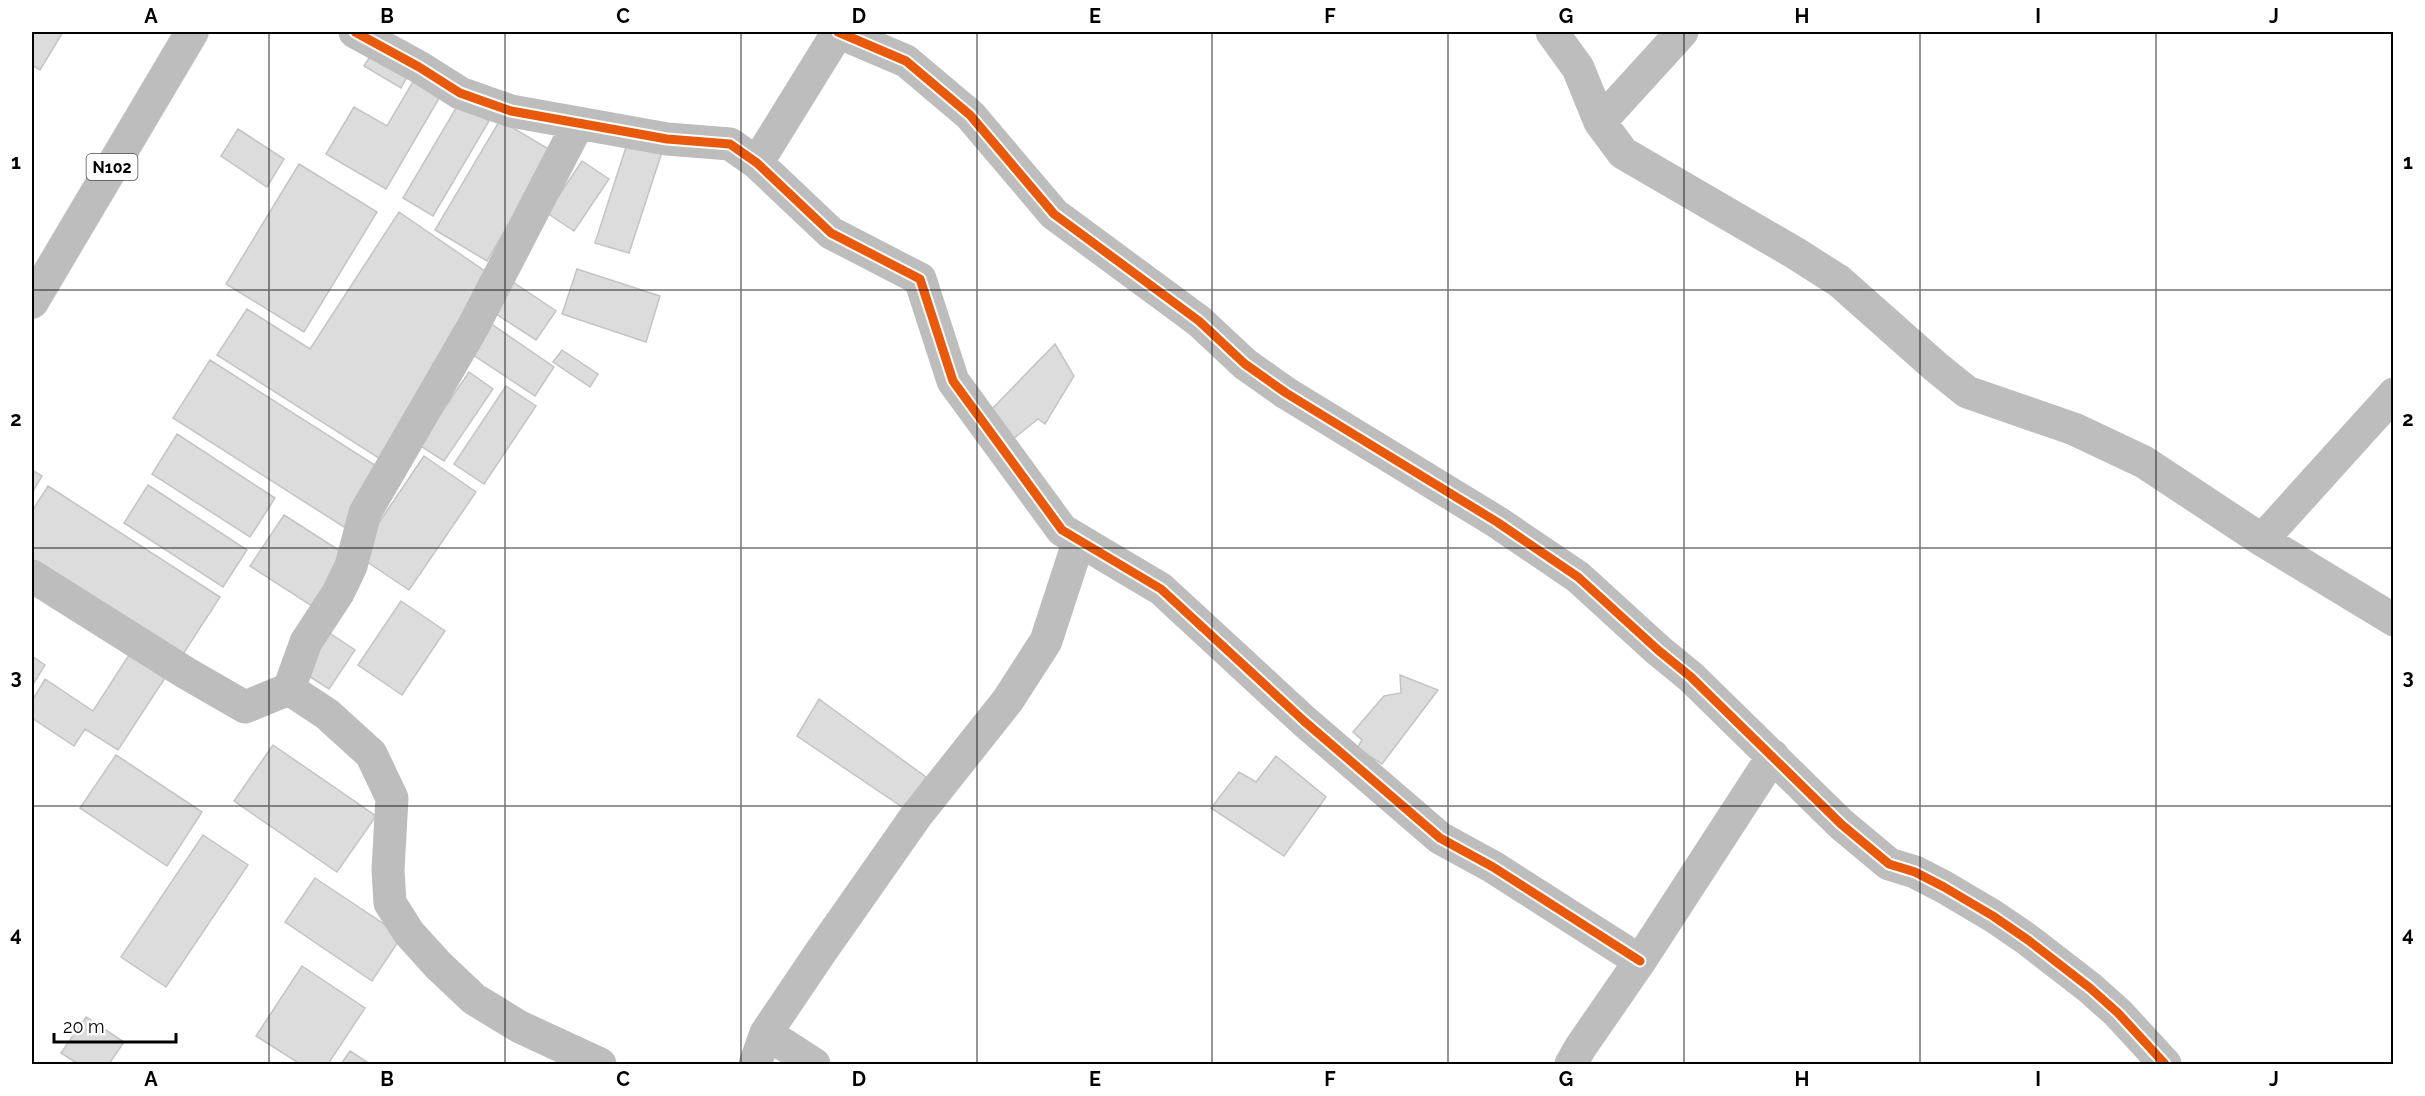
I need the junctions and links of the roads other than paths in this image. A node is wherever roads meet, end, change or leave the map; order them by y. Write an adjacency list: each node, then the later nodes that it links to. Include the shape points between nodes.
1 (192, 32): 9 (main road, N102)
2 (355, 32): 7 (main road, via 460,93 511,111)
3 (838, 32): 8 (main road); 16 (main road, via 906,61 970,115 1054,214 1199,321 1269,381 1497,522 1578,577)
4 (1552, 32): 6 (main road, via 1578,68)
5 (1682, 32): 6 (main road)
6 (1600, 122): 12 (main road, via 1623,153 1839,281 1967,392 2073,429 2144,462)
7 (578, 124): 8 (main road, via 667,139 730,144); 15 (main road, via 474,326 365,513 351,566 306,642)
8 (757, 163): 11 (main road, via 831,233 920,279 953,381 1062,530)
9 (32, 302)
10 (2394, 394): 12 (main road)
11 (1079, 540): 17 (main road, via 1161,589 1304,721 1440,838); 18 (main road, via 1040,651 1008,700 916,816)
12 (2262, 540): 14 (main road)
13 (32, 576): 15 (main road, via 245,707)
14 (2394, 620)
15 (289, 689): 19 (main road, via 327,714 371,754 392,798 390,903 409,933 474,999 520,1027)
16 (1773, 756): 17 (main road); 23 (main road, via 1841,824 1889,864 1915,872 1993,916 2090,988)
17 (1641, 961): 22 (main road)
18 (766, 1033): 20 (main road); 21 (main road)
19 (600, 1065)
20 (755, 1065)
21 (814, 1065)
22 (1571, 1065)
23 (2165, 1065)

